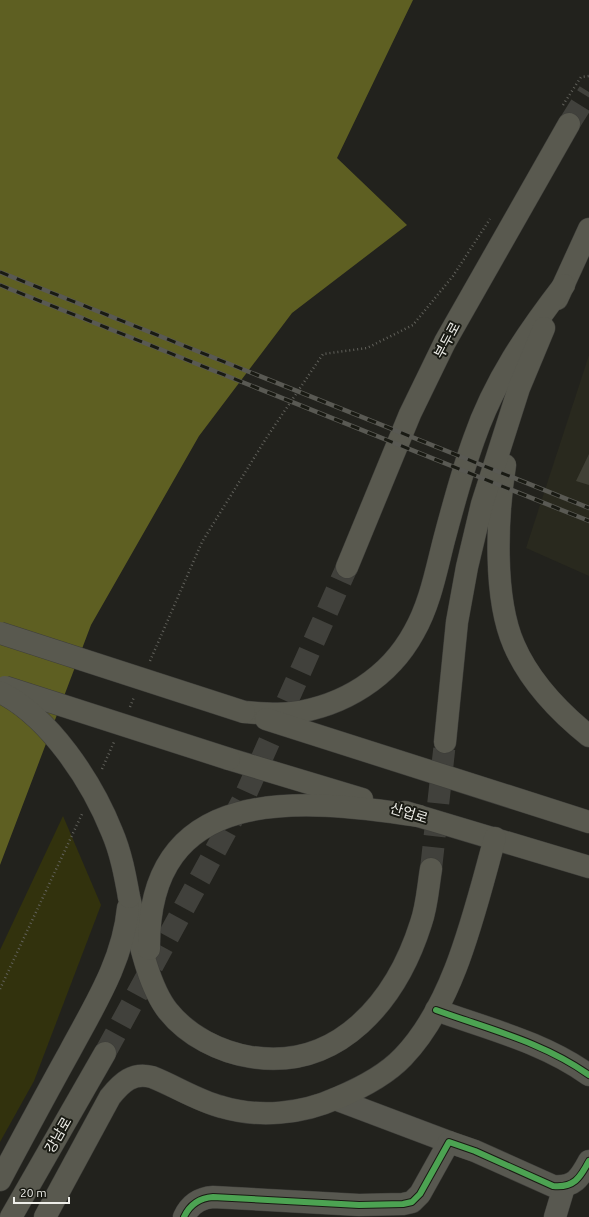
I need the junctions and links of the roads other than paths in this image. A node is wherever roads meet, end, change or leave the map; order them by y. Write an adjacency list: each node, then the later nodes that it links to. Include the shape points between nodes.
1 (564, 117): 5 (main road, 부두로, via 445,342 410,414)
2 (589, 229): 3 (main road)
3 (564, 285): 4 (main road); 9 (main road, via 510,360 491,396 459,485 426,606 401,652 370,684 332,703 291,713)
4 (519, 388): 10 (main road, via 501,490 499,561 506,620 526,668 560,710); 11 (main road, via 482,504 467,567 457,622)
5 (347, 567)
6 (0, 633): 9 (main road, bridge)
7 (0, 686): 12 (main road, 산업로, bridge)
8 (0, 692): 17 (main road, bridge, via 37,718 83,776 112,832)
9 (244, 712): 13 (main road)
10 (589, 736)
11 (444, 742)
12 (419, 816): 14 (main road, 산업로); 18 (main road, via 337,806 269,806 242,811 215,821 193,835 175,854 162,876 153,901 149,928 149,957)
13 (589, 822)
14 (495, 838): 15 (main road, 산업로); 19 (main road, via 460,954)
15 (589, 867)
16 (431, 869): 18 (main road, via 422,922 405,965 382,1002 357,1028 323,1048 293,1057 262,1058 236,1054 212,1045 188,1030 167,1010)
17 (129, 897): 18 (main road, via 139,940); 25 (main road, via 126,926 114,966)
18 (154, 984)
19 (436, 1010): 21 (street, via 531,1042); 22 (main road, via 425,1030 403,1057 371,1082)
20 (105, 1053): 27 (main road, 강남로)
21 (589, 1075)
22 (335, 1099): 23 (street); 28 (main road, via 298,1111 255,1113 221,1107 152,1077 131,1077 119,1085 110,1097)
23 (449, 1142): 26 (street, via 552,1186); 29 (street, via 420,1194 412,1202 359,1205 214,1197 202,1198 193,1204)
24 (589, 1161): 26 (street, via 580,1178)
25 (0, 1180)
26 (564, 1187): 30 (street)
27 (11, 1217)
28 (45, 1217)
29 (184, 1217)
30 (554, 1217)

